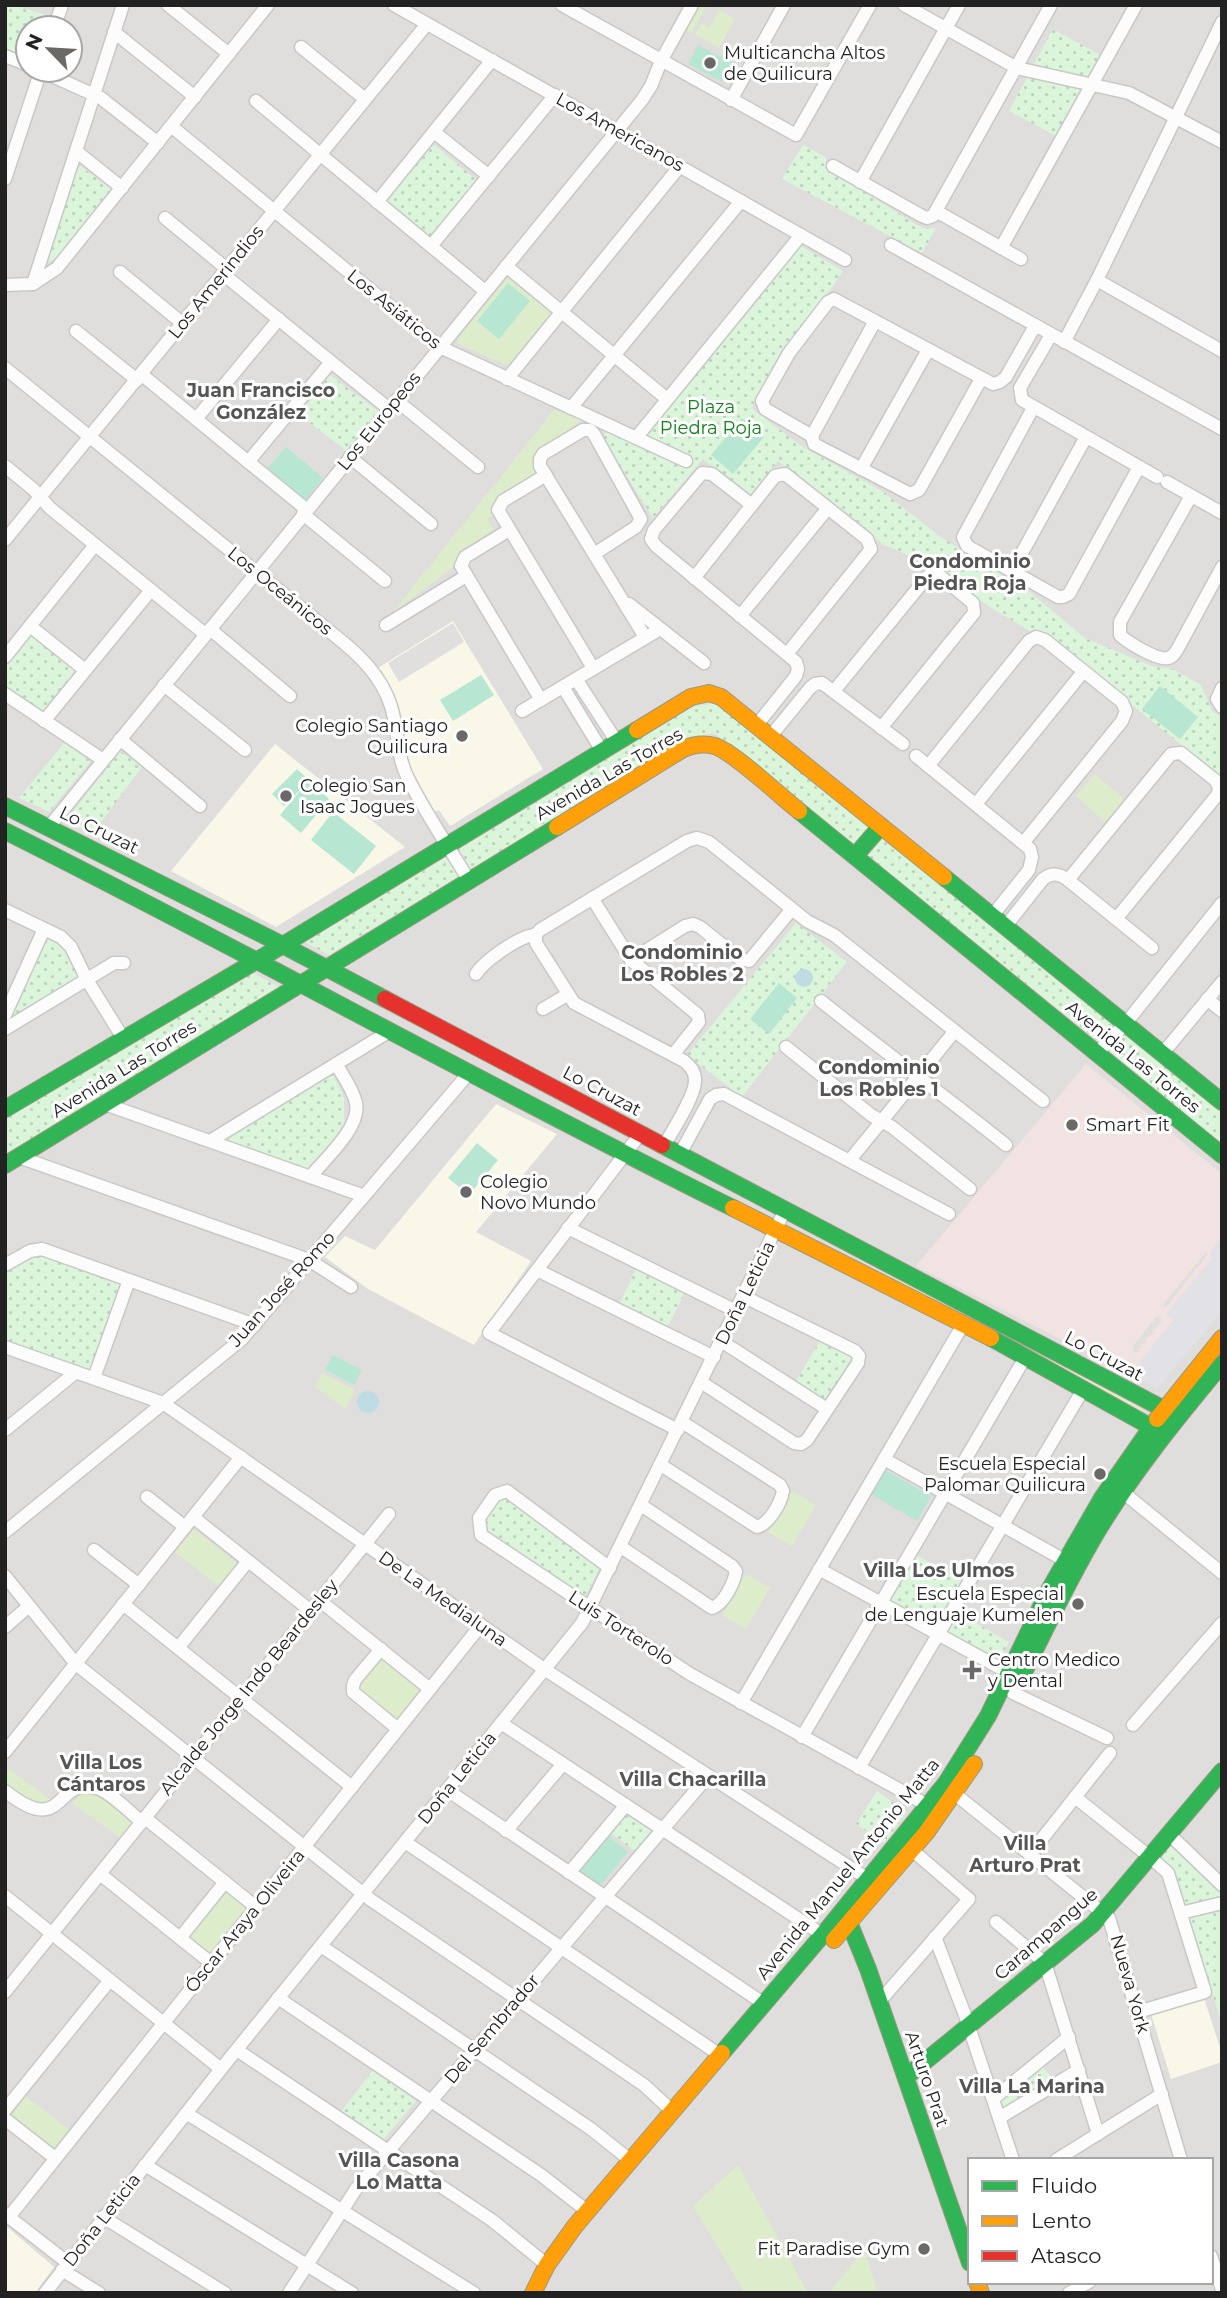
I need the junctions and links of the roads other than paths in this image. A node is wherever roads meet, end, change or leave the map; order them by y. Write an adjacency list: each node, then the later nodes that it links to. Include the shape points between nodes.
1 (123, 5): 16 (street)
2 (168, 5): 18 (street)
3 (394, 5): 14 (street, Los Americanos)
4 (562, 5): 20 (street)
5 (692, 5): 20 (street, Los Europeos)
6 (784, 5): 29 (street)
7 (870, 5): 29 (street, via 796,135)
8 (904, 5): 15 (street)
9 (959, 5): 15 (street)
10 (1051, 5): 21 (street)
11 (1136, 5): 24 (street)
12 (264, 7): 18 (street)
13 (1222, 22): 31 (street)
14 (427, 24): 19 (street, Los Americanos); 28 (street, Los Amerindios)
15 (946, 28): 21 (street); 43 (street)
16 (114, 32): 25 (street); 27 (street)
17 (301, 47): 28 (street)
18 (229, 54): 27 (street)
19 (492, 61): 26 (street, Los Americanos); 34 (street)
20 (661, 61): 29 (street); 33 (street, Los Europeos, via 647,93)
21 (1017, 68): 24 (street); 48 (street)
22 (36, 84): 42 (street)
23 (72, 84): 25 (street)
24 (1092, 84): 31 (street, via 1137,96); 53 (street)
25 (94, 94): 36 (street); 37 (street)
26 (555, 96): 33 (street, Los Americanos); 41 (street)
27 (195, 97): 32 (street)
28 (365, 99): 38 (street, Los Amerindios)
29 (731, 100)
30 (256, 101): 38 (street)
31 (1177, 117): 35 (street); 59 (street)
32 (171, 126): 36 (street); 47 (street, Los Asiáticos)
33 (617, 130): 39 (street, Los Americanos); 56 (street, Los Europeos)
34 (434, 132): 41 (street); 46 (street)
35 (1222, 142)
36 (158, 143): 44 (street)
37 (76, 151): 44 (street); 60 (street)
38 (320, 154): 46 (street); 47 (street, Los Amerindios)
39 (680, 166): 45 (street, Los Americanos); 63 (street)
40 (833, 166): 43 (street)
41 (489, 176): 52 (street)
42 (5, 179)
43 (860, 182): 48 (street, via 922,216 930,217)
44 (122, 188): 60 (street, via 57,268)
45 (741, 201): 50 (street, Los Americanos); 74 (street)
46 (377, 202): 52 (street)
47 (274, 211): 57 (street, Los Amerindios); 71 (street, Los Asiáticos)
48 (936, 211): 53 (street)
49 (165, 218): 57 (street)
50 (801, 235): 55 (street, Los Americanos); 80 (street)
51 (891, 245): 67 (street)
52 (431, 246): 62 (street)
53 (1001, 247): 54 (street)
54 (1021, 259)
55 (845, 260)
56 (506, 266): 62 (street, Los Europeos); 63 (street)
57 (225, 271): 64 (street); 66 (street, Los Amerindios)
58 (120, 272): 66 (street)
59 (1097, 280): 70 (street); 73 (street)
60 (33, 284): 61 (street)
61 (5, 285)
62 (485, 291): 71 (street, Los Europeos)
63 (562, 312): 74 (street); 78 (street)
64 (279, 319): 75 (street); 84 (street)
65 (876, 321): 72 (street); 86 (street); 86 (street, via 834,299 828,302 789,354 762,401 765,409)
66 (183, 323): 77 (street, Los Amerindios)
67 (1035, 326): 69 (street); 79 (street, via 1003,380 993,384)
68 (76, 331): 77 (street)
69 (1051, 335): 70 (street); 83 (street, via 1020,388 1022,400)
70 (1064, 342): 85 (street)
71 (440, 347): 78 (street, Los Asiáticos); 81 (street, Los Europeos)
72 (928, 350): 79 (street); 96 (street)
73 (1222, 351)
74 (614, 355): 80 (street); 82 (street)
75 (331, 362): 81 (street); 92 (street)
76 (5, 368): 87 (street, Los Oceánicos)
77 (139, 377): 84 (street); 87 (street, Los Amerindios)
78 (508, 379): 82 (street, Los Asiáticos)
79 (981, 379): 96 (street, via 916,492 906,493)
80 (667, 399): 88 (street)
81 (393, 405): 90 (street, Los Europeos); 94 (street)
82 (572, 408): 88 (street, Los Asiáticos)
83 (1033, 408): 89 (street); 110 (street, via 963,537 967,546)
84 (197, 419): 92 (street)
85 (1222, 429)
86 (812, 436): 96 (street, via 814,444)
87 (90, 437): 99 (street, Los Amerindios); 111 (street, Los Oceánicos)
88 (636, 438): 91 (street, Los Asiáticos)
89 (1086, 438): 95 (street); 110 (street)
90 (350, 457): 102 (street, Los Europeos); 104 (street)
91 (686, 461)
92 (248, 462): 102 (street)
93 (5, 466): 99 (street)
94 (478, 467)
95 (1139, 467): 98 (street); 110 (street, via 1069,594 1058,597)
96 (861, 469)
97 (546, 475): 105 (street, via 500,503 499,514); 108 (street); 108 (street, via 539,463 543,454 583,430 592,432 641,519 636,527)
98 (1191, 496): 103 (street); 109 (street, via 1120,622 1120,635 1157,657 1171,657)
99 (40, 497): 106 (street, Los Amerindios); 107 (street)
100 (752, 505): 101 (street, via 782,473); 113 (street); 113 (street, via 705,472 654,530 654,544)
101 (828, 508): 117 (street); 123 (street, via 867,539 871,550)
102 (305, 512): 111 (street, Los Europeos); 114 (street)
103 (1222, 513)
104 (431, 524)
105 (509, 530): 112 (street, via 465,557 461,566); 126 (street)
106 (5, 540)
107 (96, 545): 115 (street); 119 (street)
108 (593, 554): 116 (street)
109 (1222, 566)
110 (1012, 571)
111 (256, 572): 121 (street, Los Europeos); 158 (street, Los Oceánicos, via 376,675 391,705 406,775)
112 (466, 576): 118 (street); 136 (street)
113 (694, 578): 117 (street)
114 (385, 581)
115 (150, 590): 121 (street); 127 (street)
116 (620, 597): 120 (street); 122 (street)
117 (740, 616): 123 (street)
118 (386, 625)
119 (30, 626): 124 (street); 127 (street)
120 (660, 629): 122 (street); 125 (street)
121 (208, 631): 130 (street, Los Europeos); 135 (street)
122 (645, 638): 126 (street)
123 (787, 654): 140 (street, via 796,662 797,673)
124 (5, 657)
125 (704, 663)
126 (593, 668): 129 (street)
127 (85, 670): 139 (street)
128 (1083, 672): 150 (street, via 1042,639 1032,639); 151 (street); 157 (street, via 1122,702 1125,714)
129 (576, 679): 131 (street); 144 (street)
130 (164, 685): 143 (street, Los Europeos); 146 (street)
131 (563, 687): 136 (street); 147 (street)
132 (1222, 688): 137 (street, via 1217,699)
133 (834, 691): 141 (street); 141 (street, via 927,577 940,576 973,604 973,616); 142 (street, via 822,683 812,685)
134 (5, 694): 139 (street)
135 (290, 696)
136 (541, 700): 138 (street)
137 (1222, 707)
138 (522, 711)
139 (44, 721): 149 (street)
140 (756, 726): 142 (main road, Avenida Las Torres); 144 (main road, Avenida Las Torres, via 721,697 702,693)
141 (881, 728): 145 (street)
142 (770, 737): 154 (main road, Avenida Las Torres)
143 (120, 739): 149 (street, Los Europeos); 153 (street)
144 (617, 742): 147 (main road, Avenida Las Torres)
145 (902, 744)
146 (245, 750)
147 (602, 751): 158 (main road, Avenida Las Torres)
148 (916, 755): 150 (street)
149 (103, 760): 155 (street, Los Europeos)
150 (928, 766): 151 (street)
151 (976, 804): 157 (street)
152 (5, 806): 155 (main road, Lo Cruzat)
153 (200, 806)
154 (881, 826): 159 (main road); 166 (main road, Avenida Las Torres)
155 (48, 827): 172 (main road, Lo Cruzat)
156 (5, 831): 171 (main road)
157 (1024, 842): 166 (street, via 1031,853 1031,866)
158 (447, 845): 160 (street, Los Oceánicos); 172 (main road, Avenida Las Torres)
159 (855, 856): 160 (main road, Avenida Las Torres, via 724,750 701,744 683,749); 197 (main road, Avenida Las Torres)
160 (468, 879): 174 (main road, Avenida Las Torres)
161 (1068, 880): 167 (street); 167 (street, via 1171,754 1181,753 1215,780 1217,794); 168 (street, via 1057,874 1046,877)
162 (592, 898): 164 (street, via 697,838 709,842); 170 (street); 176 (street)
163 (1222, 903): 191 (street)
164 (792, 909): 176 (street, via 749,961 693,923); 195 (street, via 830,932)
165 (5, 910): 169 (street)
166 (992, 916): 168 (main road, Avenida Las Torres)
167 (1116, 919): 173 (street)
168 (1005, 927): 191 (main road, Avenida Las Torres)
169 (44, 929): 181 (street, via 71,947); 190 (street)
170 (536, 936): 179 (street, via 485,962); 185 (street)
171 (227, 943): 175 (main road); 180 (main road, via 231,965)
172 (283, 945): 175 (main road, Avenida Las Torres); 178 (main road, Lo Cruzat)
173 (1152, 948)
174 (355, 950): 178 (main road, Avenida Las Torres); 184 (main road, via 353,967)
175 (258, 960): 180 (main road, Avenida Las Torres); 183 (main road)
176 (631, 960): 199 (street, via 699,1017 698,1025)
177 (124, 962): 181 (street)
178 (326, 968): 183 (main road, Avenida Las Torres); 184 (main road, Lo Cruzat)
179 (476, 974)
180 (227, 978): 194 (main road, Avenida Las Torres)
181 (87, 980): 192 (street); 194 (street)
182 (1222, 982): 186 (street)
183 (301, 983): 193 (main road); 205 (main road, Avenida Las Torres)
184 (362, 987): 208 (main road, Lo Cruzat)
185 (567, 995): 188 (street); 199 (street, via 574,1003)
186 (1207, 999): 189 (street); 198 (street)
187 (821, 1001): 202 (street)
188 (543, 1009)
189 (1222, 1011)
190 (5, 1015)
191 (1126, 1024): 197 (street); 198 (main road, Avenida Las Torres)
192 (5, 1029)
193 (390, 1031): 200 (street); 201 (main road)
194 (119, 1032): 206 (main road, Avenida Las Torres)
195 (954, 1032): 202 (street); 203 (street)
196 (786, 1047): 207 (street)
197 (1097, 1052): 214 (main road, Avenida Las Torres)
198 (1163, 1053): 204 (main road, Avenida Las Torres)
199 (673, 1055): 211 (street, via 691,1068 695,1082)
200 (336, 1064): 209 (street); 217 (street, via 354,1094 356,1117)
201 (469, 1073): 212 (main road); 219 (street, Juan José Romo)
202 (918, 1077): 207 (street); 210 (street)
203 (1043, 1101)
204 (1222, 1102)
205 (105, 1104): 209 (street); 216 (main road, Avenida Las Torres)
206 (5, 1110)
207 (882, 1121): 215 (street); 218 (street)
208 (641, 1133): 211 (main road, Lo Cruzat); 212 (street)
209 (210, 1141): 217 (street)
210 (1006, 1145)
211 (664, 1146): 213 (main road, Lo Cruzat)
212 (624, 1154): 222 (street); 223 (main road)
213 (680, 1154): 215 (street, via 708,1102 720,1094); 220 (main road, Lo Cruzat)
214 (1222, 1154)
215 (850, 1160): 221 (street)
216 (12, 1161): 224 (street)
217 (310, 1177): 219 (street)
218 (970, 1189)
219 (364, 1196): 224 (street, Juan José Romo)
220 (785, 1210): 223 (street, Doña Leticia); 245 (main road, Lo Cruzat)
221 (949, 1214)
222 (568, 1228): 226 (street); 230 (street)
223 (776, 1231): 229 (street, Doña Leticia); 231 (main road)
224 (309, 1260): 228 (street); 232 (street, Juan José Romo)
225 (5, 1265): 227 (street, via 42,1249)
226 (537, 1270): 237 (street); 246 (street, via 489,1333)
227 (129, 1280): 232 (street); 240 (street)
228 (351, 1287)
229 (743, 1296): 230 (street, Doña Leticia); 244 (street, via 857,1353 858,1363)
230 (736, 1311): 234 (street, Doña Leticia)
231 (964, 1323): 236 (main road); 250 (street)
232 (255, 1325): 243 (street, Juan José Romo)
233 (1222, 1338): 245 (main road, Avenida Manuel Antonio Matta)
234 (721, 1341): 237 (street, Doña Leticia); 244 (street)
235 (5, 1347): 239 (street, De La Medialuna)
236 (1026, 1356): 242 (main road); 253 (street)
237 (714, 1357): 241 (street, Doña Leticia)
238 (1222, 1364): 245 (main road, Avenida Manuel Antonio Matta)
239 (76, 1372): 240 (street, De La Medialuna); 247 (street)
240 (94, 1378): 243 (street, De La Medialuna)
241 (701, 1382): 244 (street, via 797,1444 807,1440); 246 (street, Doña Leticia)
242 (1084, 1388): 248 (main road); 258 (street)
243 (163, 1403): 249 (street, De La Medialuna); 259 (street, Juan José Romo)
244 (827, 1409)
245 (1171, 1413): 248 (main road, Avenida Manuel Antonio Matta)
246 (680, 1426): 251 (street, Doña Leticia); 251 (street, via 780,1485 782,1496 766,1522 757,1527)
247 (6, 1429)
248 (1158, 1430): 252 (main road, Avenida Manuel Antonio Matta)
249 (241, 1457): 257 (street); 260 (street, De La Medialuna)
250 (884, 1459): 253 (street); 266 (street)
251 (661, 1465): 255 (street, Doña Leticia)
252 (1117, 1487): 263 (main road, Avenida Manuel Antonio Matta); 267 (street); 286 (main road, Avenida Manuel Antonio Matta)
253 (945, 1494): 258 (street); 271 (street)
254 (147, 1497): 257 (street)
255 (641, 1505): 261 (street, Doña Leticia); 261 (street, via 732,1566 736,1577 719,1605 712,1608)
256 (389, 1514): 260 (street, Alcalde Jorge Indo Beardesley)
257 (189, 1522): 264 (street); 269 (street)
258 (1002, 1527): 263 (street); 279 (street)
259 (5, 1532)
260 (365, 1544): 270 (street, Alcalde Jorge Indo Beardesley); 277 (street, De La Medialuna)
261 (621, 1547): 265 (street, Doña Leticia)
262 (94, 1550): 269 (street)
263 (1064, 1560): 284 (main road, Avenida Manuel Antonio Matta)
264 (248, 1561): 275 (street); 280 (street)
265 (610, 1568): 274 (street, Doña Leticia); 274 (street, Luis Torterolo, via 508,1491 495,1495 479,1518 481,1535)
266 (819, 1569): 271 (street); 288 (street)
267 (1222, 1573)
268 (5, 1576): 273 (street)
269 (139, 1585): 272 (street)
270 (319, 1600): 275 (street, Alcalde Jorge Indo Beardesley); 281 (street)
271 (881, 1603): 279 (street); 292 (street)
272 (123, 1604): 280 (street); 282 (street)
273 (29, 1606): 278 (street); 282 (street)
274 (591, 1608): 283 (street, Doña Leticia); 288 (street, Luis Torterolo)
275 (311, 1611): 287 (street, Alcalde Jorge Indo Beardesley)
276 (1222, 1623): 290 (street)
277 (481, 1625): 283 (street, De La Medialuna); 285 (street, Óscar Araya Oliveira)
278 (5, 1627)
279 (938, 1635): 284 (street); 298 (street)
280 (178, 1648): 287 (street)
281 (381, 1649): 285 (street); 291 (street, via 355,1680 353,1689 357,1698)
282 (76, 1664): 294 (street); 296 (street)
283 (544, 1670): 289 (street, Doña Leticia); 299 (street, De La Medialuna)
284 (1009, 1673): 307 (main road, Avenida Manuel Antonio Matta, via 974,1740)
285 (430, 1689): 291 (street, Óscar Araya Oliveira)
286 (1013, 1693): 293 (street); 304 (main road, Avenida Manuel Antonio Matta)
287 (241, 1698): 296 (street, Alcalde Jorge Indo Beardesley); 301 (street)
288 (740, 1703): 292 (street, Luis Torterolo)
289 (501, 1723): 297 (street); 302 (street, Doña Leticia)
290 (1133, 1726)
291 (398, 1729): 301 (street, Óscar Araya Oliveira)
292 (802, 1737): 298 (street, Luis Torterolo)
293 (1107, 1738)
294 (5, 1752)
295 (1110, 1753): 305 (street)
296 (193, 1758): 308 (street, Alcalde Jorge Indo Beardesley); 313 (street)
297 (563, 1764): 306 (street); 310 (street)
298 (859, 1768): 307 (street, Luis Torterolo)
299 (708, 1776): 309 (street, Del Sembrador); 319 (street, De La Medialuna)
300 (1219, 1779): 311 (main road, Carampangue)
301 (352, 1787): 313 (street, Óscar Araya Oliveira)
302 (447, 1790): 310 (street); 312 (street, Doña Leticia)
303 (5, 1791): 308 (street, via 40,1810 76,1788 93,1787)
304 (955, 1794): 314 (main road, Avenida Manuel Antonio Matta); 315 (street, Nueva York)
305 (1075, 1797): 315 (street); 316 (street)
306 (626, 1805): 309 (street); 317 (street)
307 (929, 1805): 319 (main road, Avenida Manuel Antonio Matta)
308 (144, 1820): 318 (street, Alcalde Jorge Indo Beardesley); 320 (street)
309 (662, 1829): 324 (street, Del Sembrador); 332 (street)
310 (506, 1830): 317 (street)
311 (1169, 1834): 316 (main road, Carampangue); 321 (street)
312 (405, 1842): 322 (street, Doña Leticia); 336 (street)
313 (304, 1846): 322 (street); 326 (street, Óscar Araya Oliveira)
314 (912, 1850): 329 (main road, Avenida Manuel Antonio Matta); 333 (street, via 969,1899)
315 (1030, 1854): 327 (street, Nueva York)
316 (1150, 1857): 327 (main road, Carampangue); 328 (street, via 1171,1878)
317 (569, 1873): 324 (street)
318 (100, 1874): 331 (street, Alcalde Jorge Indo Beardesley); 334 (street)
319 (868, 1879): 329 (main road, Avenida Manuel Antonio Matta)
320 (225, 1882): 326 (street); 334 (street)
321 (1222, 1885)
322 (363, 1893): 335 (street, Doña Leticia); 342 (street)
323 (5, 1896): 331 (street)
324 (605, 1897): 336 (street, Del Sembrador); 344 (street)
325 (1222, 1903): 328 (street)
326 (256, 1907): 337 (street, Óscar Araya Oliveira)
327 (1104, 1913): 338 (main road, Carampangue); 345 (street, Nueva York, via 1112,1923)
328 (1181, 1913): 345 (street, via 1205,1992)
329 (846, 1916): 332 (main road, Avenida Manuel Antonio Matta); 343 (main road, Arturo Prat); 390 (main road, Avenida Manuel Antonio Matta, via 584,2231 562,2260)
330 (996, 1922): 338 (street)
331 (52, 1934): 339 (street); 340 (street, Alcalde Jorge Indo Beardesley)
332 (822, 1935): 344 (main road, Avenida Manuel Antonio Matta)
333 (935, 1937): 343 (street); 347 (street)
334 (180, 1938): 337 (street)
335 (321, 1946): 341 (street, Doña Leticia); 350 (street)
336 (561, 1948): 342 (street, Del Sembrador); 351 (street)
337 (211, 1963): 346 (street, Óscar Araya Oliveira)
338 (1045, 1963): 347 (main road, Carampangue); 348 (street)
339 (110, 1980): 346 (street); 358 (street)
340 (5, 1993)
341 (278, 1998): 349 (street, Doña Leticia); 357 (street)
342 (517, 1999): 350 (street, Del Sembrador); 359 (street, via 644,2085)
343 (879, 2002): 354 (main road, Arturo Prat)
344 (763, 2003): 351 (main road, Avenida Manuel Antonio Matta)
345 (1138, 2012): 355 (street, Nueva York)
346 (163, 2023): 352 (street); 365 (street, Óscar Araya Oliveira)
347 (968, 2026): 354 (main road, Carampangue); 356 (street)
348 (1069, 2038): 353 (street); 356 (street)
349 (237, 2050): 352 (street, Doña Leticia); 364 (street)
350 (474, 2050): 357 (street, Del Sembrador); 369 (street)
351 (720, 2055): 359 (main road, Avenida Manuel Antonio Matta)
352 (221, 2069): 360 (street, Doña Leticia)
353 (1079, 2070): 361 (street); 363 (street)
354 (906, 2077): 375 (main road, Arturo Prat)
355 (1162, 2094): 363 (street); 368 (street, Nueva York)
356 (993, 2099): 361 (street)
357 (431, 2101): 364 (street, Del Sembrador); 372 (street)
358 (5, 2110)
359 (672, 2111): 369 (main road, Avenida Manuel Antonio Matta)
360 (186, 2113): 370 (street, Doña Leticia); 371 (street)
361 (999, 2118): 366 (street)
362 (5, 2119): 365 (street)
363 (1098, 2134): 367 (street)
364 (388, 2151): 371 (street, Del Sembrador); 379 (street, via 493,2221)
365 (55, 2158): 373 (street, Óscar Araya Oliveira)
366 (1012, 2158)
367 (1059, 2158)
368 (1180, 2158)
369 (630, 2160): 372 (main road, Avenida Manuel Antonio Matta)
370 (145, 2165): 374 (street, Doña Leticia); 378 (street)
371 (341, 2210): 378 (street, Del Sembrador); 388 (street)
372 (587, 2211): 379 (main road, Avenida Manuel Antonio Matta)
373 (7, 2215): 380 (street)
374 (103, 2217): 380 (street, Doña Leticia); 385 (street)
375 (964, 2230): 376 (main road, Arturo Prat)
376 (968, 2252)
377 (1213, 2262): 382 (street)
378 (307, 2265): 386 (street, Del Sembrador); 387 (street)
379 (547, 2265): 389 (main road, Avenida Manuel Antonio Matta)
380 (65, 2267): 383 (street, Doña Leticia); 384 (street)
381 (1085, 2284): 391 (street)
382 (1222, 2290)
383 (45, 2293)
384 (99, 2293)
385 (225, 2293)
386 (289, 2293)
387 (352, 2293)
388 (474, 2293)
389 (533, 2293)
390 (548, 2293)
391 (1069, 2293)

